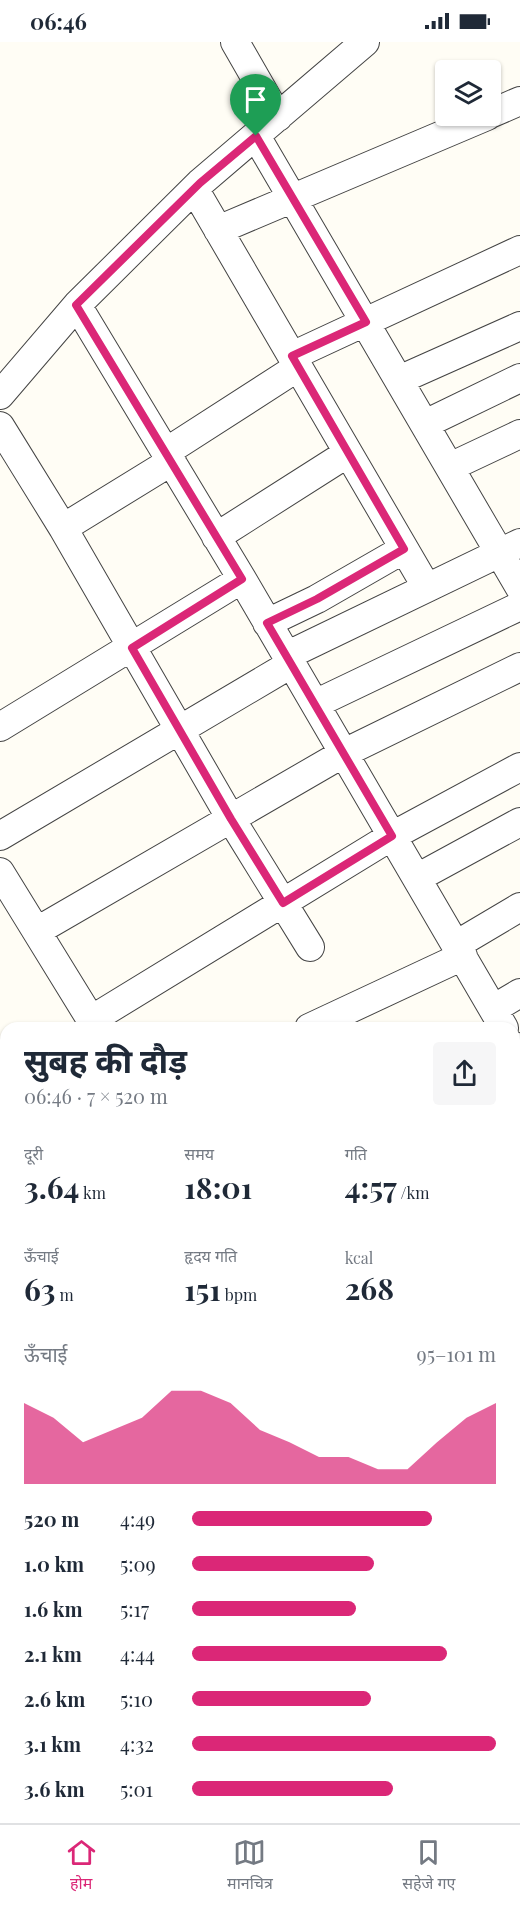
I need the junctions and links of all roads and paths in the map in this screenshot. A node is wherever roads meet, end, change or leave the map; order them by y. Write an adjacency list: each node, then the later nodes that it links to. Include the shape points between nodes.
1 (235, 42): 5 (street)
2 (365, 42): 5 (street)
3 (520, 101): 4 (street)
4 (501, 110)
5 (278, 117): 7 (street)
6 (463, 126): 9 (street)
7 (256, 136): 8 (street); 9 (street)
8 (195, 190): 10 (street); 12 (street)
9 (294, 199): 10 (street); 13 (street)
10 (218, 230): 15 (street)
11 (520, 250): 13 (street)
12 (76, 305): 18 (street); 23 (street)
13 (366, 322): 15 (street); 17 (street)
14 (518, 331): 17 (street)
15 (295, 361): 22 (street); 23 (street)
16 (520, 378): 19 (street)
17 (399, 380): 19 (street)
18 (0, 395)
19 (425, 424): 24 (street)
20 (0, 426): 25 (street)
21 (520, 434): 24 (street)
22 (348, 453): 26 (street); 28 (street)
23 (169, 456): 25 (street); 26 (street)
24 (450, 467): 27 (street)
25 (63, 528): 34 (street)
26 (216, 537): 29 (street)
27 (510, 548): 30 (street); 31 (street)
28 (404, 549): 30 (street); 33 (street)
29 (242, 579): 33 (street); 34 (street)
30 (427, 588): 35 (street)
31 (520, 588)
32 (520, 606): 37 (street)
33 (267, 623): 35 (street)
34 (132, 648): 38 (street); 39 (street)
35 (289, 660): 37 (street); 39 (street)
36 (520, 667): 40 (street)
37 (315, 704): 40 (street)
38 (0, 727)
39 (180, 730): 42 (street); 44 (street)
40 (344, 753): 42 (street); 45 (street)
41 (520, 767): 45 (street)
42 (231, 819): 48 (street); 50 (street)
43 (520, 822): 47 (street)
44 (0, 836)
45 (392, 836): 47 (street); 48 (street)
46 (0, 872): 50 (street)
47 (417, 878): 52 (street)
48 (283, 903): 51 (street); 56 (street)
49 (520, 907): 52 (street)
50 (37, 931): 55 (street)
51 (310, 947)
52 (459, 950): 54 (street); 57 (street)
53 (520, 993): 54 (street)
54 (498, 1018)
55 (92, 1022)
56 (96, 1022)
57 (321, 1022)

